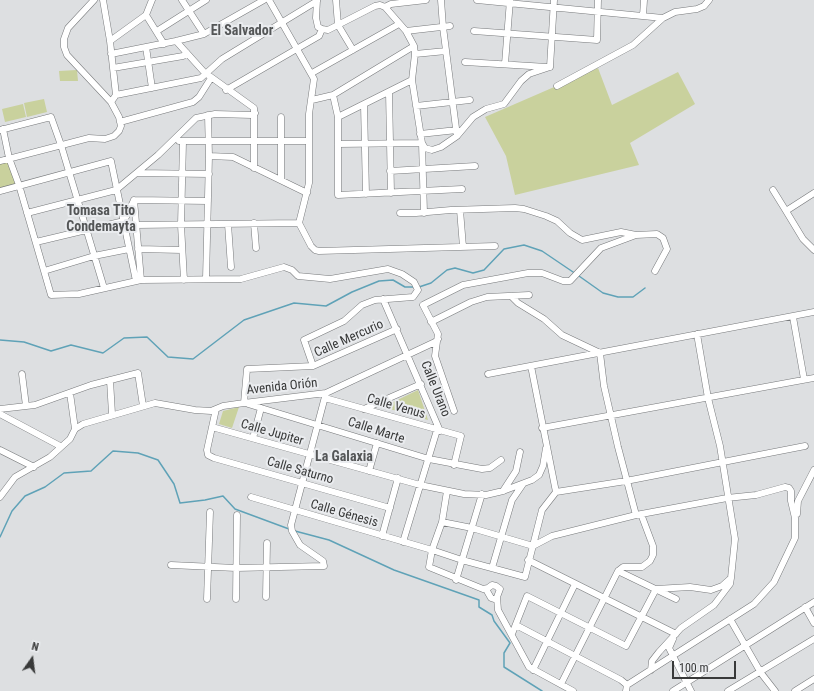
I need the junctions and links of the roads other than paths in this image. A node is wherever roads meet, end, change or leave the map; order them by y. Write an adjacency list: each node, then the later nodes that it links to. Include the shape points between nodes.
1 (94, 0): 65 (street, via 68,28 64,47 67,55)
2 (103, 0): 38 (street)
3 (152, 0): 23 (street)
4 (182, 0): 21 (street)
5 (206, 0): 21 (street)
6 (264, 0): 36 (street)
7 (269, 0): 26 (street)
8 (317, 0): 26 (street); 31 (street, via 316,18 318,27)
9 (336, 0): 28 (street)
10 (426, 0): 18 (street)
11 (441, 0): 30 (street)
12 (477, 0): 17 (street)
13 (554, 0): 20 (street)
14 (598, 0): 22 (street)
15 (644, 0): 24 (street)
16 (709, 0): 25 (street, via 697,9 675,12)
17 (510, 1): 20 (street); 35 (street)
18 (391, 2): 19 (street)
19 (385, 7): 27 (street); 28 (street, via 375,6)
20 (554, 7): 22 (street); 37 (street)
21 (189, 11): 32 (street); 36 (street)
22 (598, 12): 24 (street); 37 (street, via 597,40)
23 (146, 15): 32 (street); 38 (street)
24 (643, 16): 25 (street)
25 (663, 18): 57 (street, via 633,45)
26 (283, 23): 43 (street); 55 (street, via 222,59)
27 (398, 24): 33 (street); 44 (street)
28 (338, 25): 31 (street, via 328,30); 44 (street)
29 (450, 26): 30 (street)
30 (443, 27): 33 (street); 45 (street)
31 (322, 29): 43 (street, via 319,36)
32 (157, 31): 40 (street)
33 (406, 31): 41 (street)
34 (474, 31): 35 (street)
35 (507, 33): 37 (street); 51 (street)
36 (204, 34): 39 (street)
37 (551, 36): 52 (street)
38 (110, 41): 47 (street)
39 (176, 41): 40 (street); 46 (street)
40 (164, 44): 42 (street)
41 (414, 46): 48 (street); 62 (street)
42 (146, 47): 47 (street); 49 (street)
43 (298, 48): 54 (street); 59 (street)
44 (353, 50): 54 (street)
45 (446, 51): 48 (street); 66 (street)
46 (187, 53): 49 (street, via 183,56); 55 (street)
47 (111, 54): 53 (street)
48 (415, 54): 56 (street)
49 (148, 62): 53 (street); 58 (street)
50 (465, 62): 51 (street)
51 (505, 64): 52 (street)
52 (550, 67): 75 (street, via 529,74 504,104 486,109)
53 (113, 68): 61 (street)
54 (312, 73): 63 (street)
55 (209, 76): 58 (street); 59 (street); 73 (street, via 199,97 193,102)
56 (412, 80): 60 (street); 68 (street)
57 (557, 86)
58 (152, 88): 61 (street)
59 (226, 90): 69 (street, via 254,108)
60 (389, 92): 67 (street); 86 (street)
61 (116, 95): 65 (street)
62 (333, 95): 63 (street); 72 (street)
63 (312, 100): 80 (street)
64 (470, 100): 66 (street)
65 (111, 102): 73 (street)
66 (453, 102): 68 (street); 75 (street)
67 (364, 105): 72 (street); 85 (street)
68 (416, 106): 76 (street)
69 (255, 113): 70 (street); 78 (street)
70 (208, 115): 77 (street, via 196,118); 82 (street)
71 (281, 117): 79 (street)
72 (338, 117): 84 (street)
73 (120, 122): 87 (street, via 119,131 114,136 105,139 89,138)
74 (2, 130): 87 (street, via 51,117); 89 (street)
75 (457, 133): 76 (street); 83 (street, via 441,148 432,150 425,148)
76 (420, 134): 83 (street)
77 (174, 140): 81 (street); 96 (street)
78 (255, 141): 79 (street); 82 (street); 92 (street)
79 (282, 141): 80 (street); 99 (street)
80 (309, 141): 106 (street, via 310,169)
81 (183, 142): 82 (street); 97 (street)
82 (209, 142): 88 (street)
83 (422, 143): 86 (street); 93 (street)
84 (338, 144): 85 (street); 109 (street, via 338,195)
85 (364, 144): 86 (street); 109 (street)
86 (389, 144): 95 (street)
87 (61, 145): 89 (street); 94 (street)
88 (209, 156): 92 (street, via 233,157); 98 (street)
89 (9, 158): 90 (street); 100 (street)
90 (0, 161)
91 (475, 166): 93 (street)
92 (254, 168): 99 (street)
93 (422, 170): 95 (street); 105 (street)
94 (69, 171): 100 (street); 102 (street, via 110,161); 110 (street)
95 (390, 171): 107 (street)
96 (138, 173): 97 (street); 102 (street)
97 (182, 174): 98 (street); 112 (street)
98 (209, 174): 113 (street)
99 (281, 180): 106 (street)
100 (19, 185): 104 (street); 117 (street)
101 (462, 189): 105 (street)
102 (116, 190): 110 (street); 119 (street)
103 (773, 190): 115 (street)
104 (0, 191)
105 (422, 191): 107 (street); 118 (street)
106 (307, 193): 121 (street)
107 (391, 193): 109 (street)
108 (814, 193): 115 (street)
109 (366, 194)
110 (78, 200): 117 (street); 126 (street)
111 (134, 200): 112 (street); 119 (street); 124 (street)
112 (182, 200): 113 (street); 125 (street)
113 (208, 201): 122 (street)
114 (460, 210): 118 (street); 127 (street, via 524,209 556,222 582,240 621,232); 130 (street)
115 (786, 211): 135 (street, via 803,239)
116 (400, 212): 118 (street)
117 (27, 213): 128 (street)
118 (424, 213)
119 (124, 221): 126 (street); 131 (street)
120 (254, 223): 121 (street); 123 (street); 132 (street)
121 (299, 223): 130 (street, via 311,246 319,251)
122 (208, 224): 123 (street); 125 (street); 140 (street)
123 (228, 224): 137 (street)
124 (136, 225): 125 (street); 133 (street)
125 (181, 225): 134 (street)
126 (86, 229): 128 (street); 136 (street)
127 (636, 235): 139 (street, via 657,234 663,238 667,249); 149 (street, via 601,248 570,281 535,272 463,285 423,305)
128 (36, 242): 138 (street)
129 (495, 246): 130 (street)
130 (463, 247)
131 (129, 248): 136 (street); 142 (street)
132 (256, 248)
133 (138, 249): 134 (street); 142 (street)
134 (182, 250): 141 (street)
135 (814, 250)
136 (94, 256): 138 (street); 143 (street)
137 (231, 267)
138 (44, 271): 143 (street, via 51,295 79,294)
139 (655, 271)
140 (206, 279): 141 (street); 146 (street, via 241,279 284,267 298,276 330,279 388,269 402,274 414,282 417,288 417,293 413,297)
141 (184, 280): 142 (street)
142 (139, 281): 143 (street)
143 (104, 288)
144 (529, 295): 145 (street)
145 (511, 296): 149 (street, via 477,300); 153 (street, via 562,335)
146 (383, 299): 150 (street, Calle Urano); 155 (street, via 362,305 344,321 304,340)
147 (814, 312): 148 (street)
148 (793, 317): 151 (street); 161 (street)
149 (431, 322): 152 (street)
150 (397, 329): 154 (street, Calle Urano); 155 (street, Calle Mercurio)
151 (697, 334): 153 (street); 165 (street)
152 (438, 338): 154 (street, Avenida Orión); 173 (street, via 435,356)
153 (600, 353): 156 (street); 176 (street)
154 (409, 355): 162 (street, Calle Urano); 164 (street, Avenida Orión)
155 (313, 366): 166 (street, Calle Mercurio, via 247,369)
156 (531, 366): 158 (street); 179 (street)
157 (22, 374): 167 (street)
158 (488, 374)
159 (814, 378): 161 (street)
160 (110, 380): 163 (street); 168 (street, via 138,373); 175 (street)
161 (804, 380): 165 (street)
162 (421, 384): 172 (street); 181 (street, Calle Urano)
163 (70, 393): 167 (street); 180 (street)
164 (326, 396): 166 (street, Avenida Orión); 172 (street, Calle Venus); 177 (street)
165 (708, 398): 176 (street); 192 (street)
166 (244, 403): 170 (street, Calle Marte); 171 (street, Avenida Orión)
167 (26, 406): 169 (street)
168 (143, 406): 171 (street, Avenida Orión, via 155,403 195,410); 175 (street)
169 (0, 408)
170 (261, 408): 177 (street, Calle Marte); 182 (street)
171 (216, 409): 178 (street)
172 (364, 409): 181 (street, Calle Venus)
173 (454, 410)
174 (0, 414): 184 (street)
175 (112, 414): 180 (street)
176 (611, 416): 179 (street); 198 (street)
177 (318, 424): 183 (street, Calle Marte); 189 (street)
178 (212, 427): 182 (street, Calle Jupiter); 199 (street, Calle Saturno, via 207,453 214,458)
179 (542, 428): 186 (street)
180 (74, 429): 184 (street, via 70,439)
181 (439, 431): 190 (street, Calle Urano); 193 (street, Calle Venus, via 461,436)
182 (253, 438): 189 (street, Calle Jupiter)
183 (377, 443): 190 (street, Calle Marte); 196 (street)
184 (60, 446): 194 (street, via 50,458)
185 (805, 446): 192 (street)
186 (546, 448): 200 (street, via 539,475); 205 (street)
187 (0, 450): 194 (street)
188 (520, 452): 204 (street, via 516,471)
189 (310, 454): 196 (street, Calle Jupiter); 199 (street)
190 (429, 459): 193 (street, Calle Marte); 201 (street, Calle Urano)
191 (501, 460): 193 (street, Calle Marte, via 490,468 482,469)
192 (722, 463): 198 (street); 209 (street)
193 (454, 465)
194 (34, 467): 202 (street)
195 (814, 470): 215 (street, via 798,501)
196 (369, 471): 197 (street, Calle Jupiter)
197 (398, 478): 201 (street, Calle Jupiter); 210 (street)
198 (626, 481): 205 (street); 214 (street)
199 (302, 483): 210 (street, Calle Saturno); 211 (street)
200 (523, 484): 204 (street, Calle Jupiter); 219 (street, via 512,500)
201 (420, 485): 203 (street, Calle Jupiter); 220 (street, Calle Urano)
202 (3, 487): 207 (street)
203 (447, 491): 206 (street, Calle Jupiter); 216 (street)
204 (503, 491): 206 (street, Calle Jupiter)
205 (556, 492): 222 (street, via 542,510)
206 (482, 494): 217 (street)
207 (0, 497)
208 (251, 497): 211 (street, Calle Génesis)
209 (727, 498): 214 (street); 215 (street, via 756,495 784,486 791,491); 232 (street, via 735,539)
210 (390, 508): 218 (street)
211 (295, 511): 218 (street, Calle Génesis); 229 (street, via 292,531 300,545 323,562 324,566)
212 (210, 512): 227 (street)
213 (236, 515): 228 (street)
214 (638, 515): 222 (street, via 552,536); 231 (street, via 653,546 653,555 642,568 623,567)
215 (795, 518): 247 (street, via 795,538 774,582 754,604)
216 (442, 522): 217 (street); 223 (street)
217 (472, 528): 219 (street); 224 (street)
218 (382, 536): 220 (street, Calle Génesis)
219 (501, 536): 222 (street); 230 (street)
220 (403, 542): 223 (street, Calle Génesis)
221 (267, 543): 229 (street)
222 (533, 546): 225 (street)
223 (432, 550): 224 (street, Calle Génesis); 233 (street, via 429,568)
224 (462, 560): 230 (street, Calle Génesis); 233 (street)
225 (528, 560): 230 (street, Calle Génesis, via 525,577); 234 (street)
226 (171, 565): 227 (street)
227 (207, 566): 228 (street); 238 (street)
228 (236, 568): 229 (street); 240 (street)
229 (266, 568): 237 (street)
230 (492, 568)
231 (618, 571): 235 (street); 239 (street)
232 (731, 578): 235 (street, via 722,586 711,590 690,587); 252 (street, via 730,584 714,605)
233 (456, 580): 242 (street, via 483,589 496,586 500,590)
234 (575, 584): 239 (street); 245 (street)
235 (656, 589): 241 (street); 246 (street)
236 (487, 591): 242 (street, via 491,598)
237 (266, 597)
238 (207, 598)
239 (604, 598): 246 (street); 250 (street)
240 (236, 599)
241 (676, 599)
242 (497, 600): 251 (street, via 498,610)
243 (814, 602): 244 (street)
244 (805, 607): 248 (street); 255 (street)
245 (561, 612): 249 (street, via 527,596); 250 (street); 254 (street)
246 (641, 617): 250 (street, via 626,646); 252 (street)
247 (730, 619): 255 (street); 257 (street)
248 (814, 623)
249 (516, 625): 251 (street); 254 (street)
250 (590, 627): 256 (street)
251 (512, 634): 258 (street, via 518,649)
252 (675, 634): 257 (street, via 669,648); 259 (street, via 652,661)
253 (814, 639): 260 (street)
254 (547, 641): 256 (street); 258 (street)
255 (745, 644): 260 (street); 262 (street)
256 (576, 655): 263 (street); 264 (street)
257 (672, 656): 259 (street); 262 (street)
258 (533, 670): 263 (street)
259 (651, 670): 264 (street)
260 (761, 672): 268 (street); 269 (street)
261 (814, 679): 270 (street)
262 (686, 682): 266 (street); 267 (street)
263 (561, 684): 265 (street)
264 (627, 688)
265 (572, 691)
266 (673, 691)
267 (691, 691)
268 (728, 691)
269 (775, 691)
270 (796, 691)

